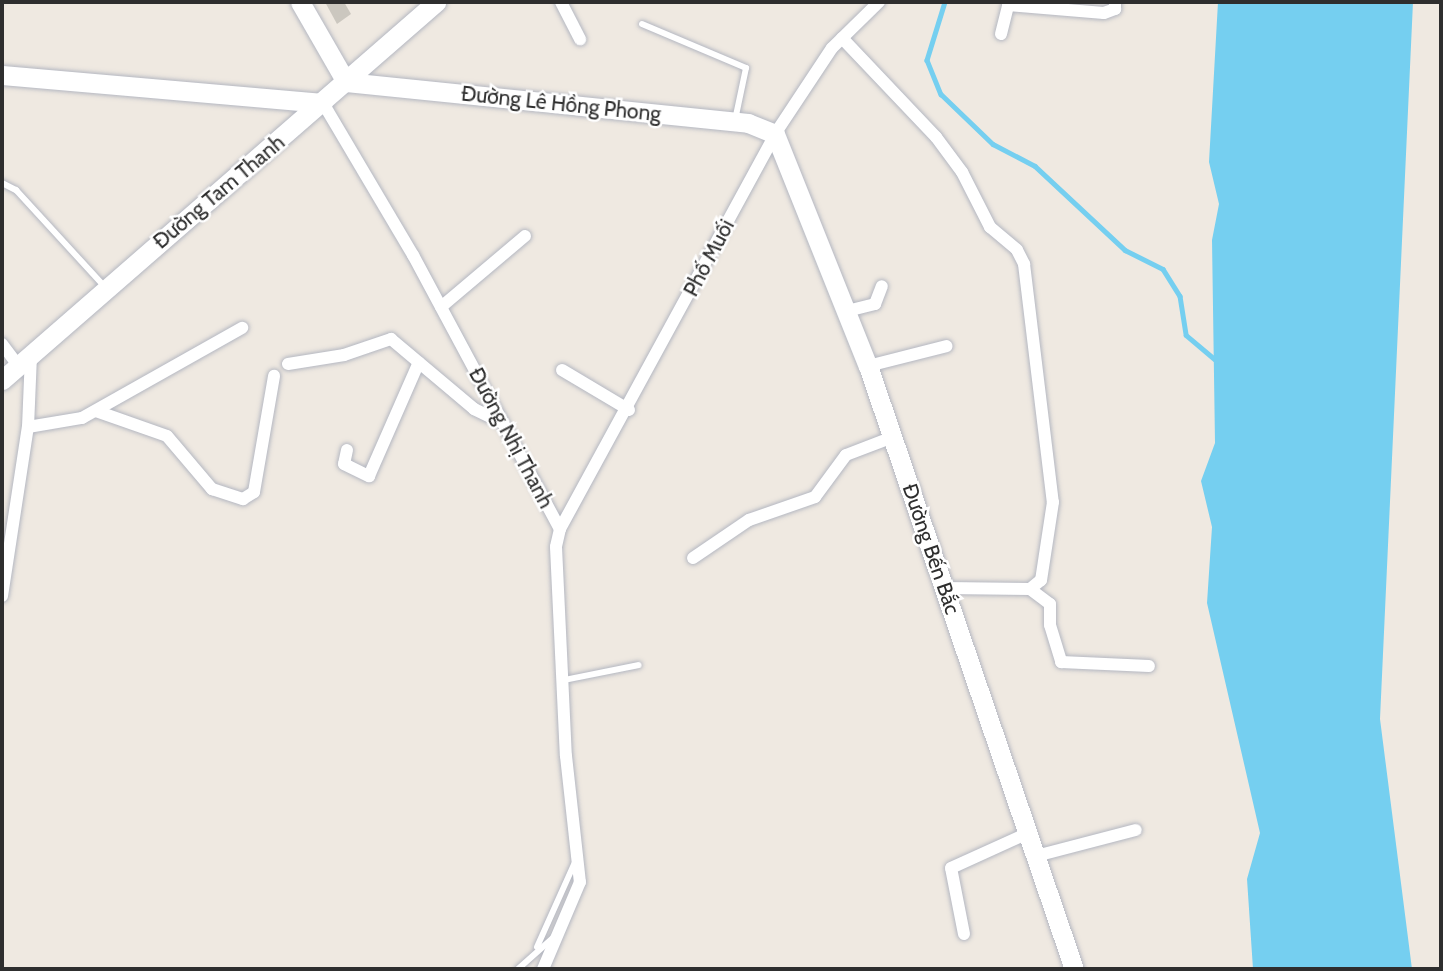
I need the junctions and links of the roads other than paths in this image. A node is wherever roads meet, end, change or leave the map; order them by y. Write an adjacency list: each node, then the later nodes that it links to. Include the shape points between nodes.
1 (300, 2): 11 (main road)
2 (436, 2): 11 (main road, Đường Tam Thanh)
3 (562, 2): 8 (street)
4 (879, 2): 9 (street, Phố Muối)
5 (1115, 2): 7 (street, via 1115,9 1104,13 1008,5)
6 (642, 24): 13 (lane, via 746,68)
7 (1002, 34)
8 (580, 38)
9 (842, 38): 14 (street, Phố Muối); 40 (street, via 936,137 962,172 990,227 1024,264 1053,502 1041,580)
10 (2, 75): 12 (main road)
11 (346, 82): 12 (main road, Đường Tam Thanh); 13 (main road, Đường Lê Hồng Phong)
12 (323, 103): 18 (main road, Đường Tam Thanh); 19 (street, Đường Nhị Thanh)
13 (734, 122): 14 (main road, Đường Lê Hồng Phong)
14 (775, 134): 20 (main road, Đường Bến Bắc); 31 (street, Phố Muối)
15 (2, 183): 18 (lane, via 16,190)
16 (525, 236): 19 (street)
17 (882, 286): 20 (street, via 875,304)
18 (106, 289): 24 (main road, Đường Tam Thanh)
19 (441, 307): 33 (street, Đường Nhị Thanh)
20 (847, 311): 27 (main road, Đường Bến Bắc)
21 (242, 328): 32 (street)
22 (2, 344): 24 (street)
23 (947, 346): 27 (street)
24 (25, 359): 30 (main road, Đường Tam Thanh); 34 (street)
25 (419, 362): 26 (street, via 396,341 383,338 352,353); 33 (street, via 474,410); 36 (street, via 369,476 344,464)
26 (288, 364)
27 (868, 366): 35 (main road, Đường Bến Bắc)
28 (562, 370): 31 (street)
29 (274, 376): 32 (street, via 254,492 243,499 212,489 167,436)
30 (2, 380)
31 (629, 410): 37 (street, Phố Muối)
32 (96, 411): 34 (street, via 72,423)
33 (501, 422): 37 (street, Đường Nhị Thanh)
34 (28, 427): 41 (street)
35 (893, 437): 38 (street, via 846,455 815,497 749,520); 39 (main road, Đường Bến Bắc)
36 (347, 450)
37 (560, 529): 44 (street, Đường Nhị Thanh, via 556,547)
38 (693, 558)
39 (945, 588): 40 (street); 46 (main road, Đường Bến Bắc)
40 (1030, 589): 43 (street, via 1050,604 1061,662)
41 (2, 596)
42 (639, 665): 44 (lane)
43 (1149, 666)
44 (564, 680): 47 (street, Đường Nhị Thanh)
45 (1136, 831): 48 (street)
46 (1028, 833): 48 (main road, Đường Bến Bắc); 50 (street, via 951,868)
47 (577, 856): 49 (street, Đường Nhị Thanh, via 580,881); 51 (lane)
48 (1036, 856): 54 (main road, Đường Bến Bắc)
49 (560, 933): 51 (lane); 53 (street, Đường Nhị Thanh)
50 (964, 934)
51 (537, 947): 52 (lane)
52 (518, 969)
53 (543, 969)
54 (1074, 969)

